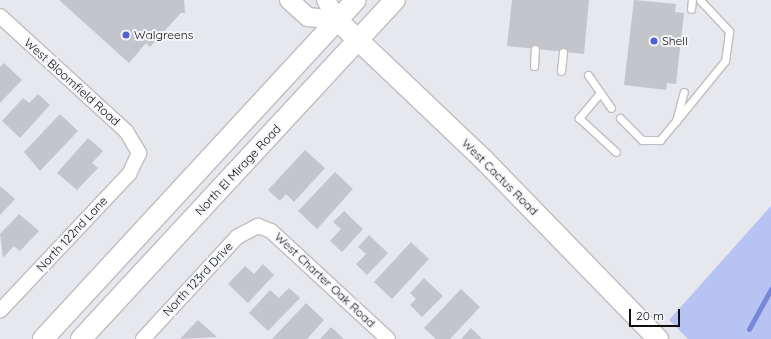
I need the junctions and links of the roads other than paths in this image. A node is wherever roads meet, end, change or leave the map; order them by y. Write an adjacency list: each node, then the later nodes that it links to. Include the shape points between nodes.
1 (289, 0): 9 (street, via 308,17)
2 (326, 0): 9 (street, West Cactus Road)
3 (356, 0): 9 (main road)
4 (395, 0): 10 (main road, North El Mirage Road)
5 (692, 0): 7 (lane)
6 (700, 0): 20 (lane, via 729,31 725,61)
7 (692, 9)
8 (0, 16): 22 (street, West Bloomfield Road, via 126,131)
9 (337, 20): 10 (main road, West Cactus Road); 25 (main road)
10 (358, 40): 26 (main road, North El Mirage Road); 29 (main road, West Cactus Road, via 483,159)
11 (535, 49): 13 (lane)
12 (563, 52): 14 (lane)
13 (534, 66)
14 (561, 71)
15 (588, 75): 17 (lane)
16 (684, 92): 20 (lane)
17 (600, 93): 18 (lane); 21 (lane, via 579,118)
18 (611, 108)
19 (620, 118): 20 (lane, via 642,140 652,142 660,140)
20 (676, 121)
21 (616, 152)
22 (139, 154): 24 (street, North 122nd Lane, via 129,174)
23 (258, 226): 27 (street, North 123rd Drive, via 237,237); 28 (street, West Charter Oak Road, via 271,231)
24 (3, 303)
25 (43, 339)
26 (81, 339)
27 (143, 339)
28 (388, 339)
29 (658, 339)

